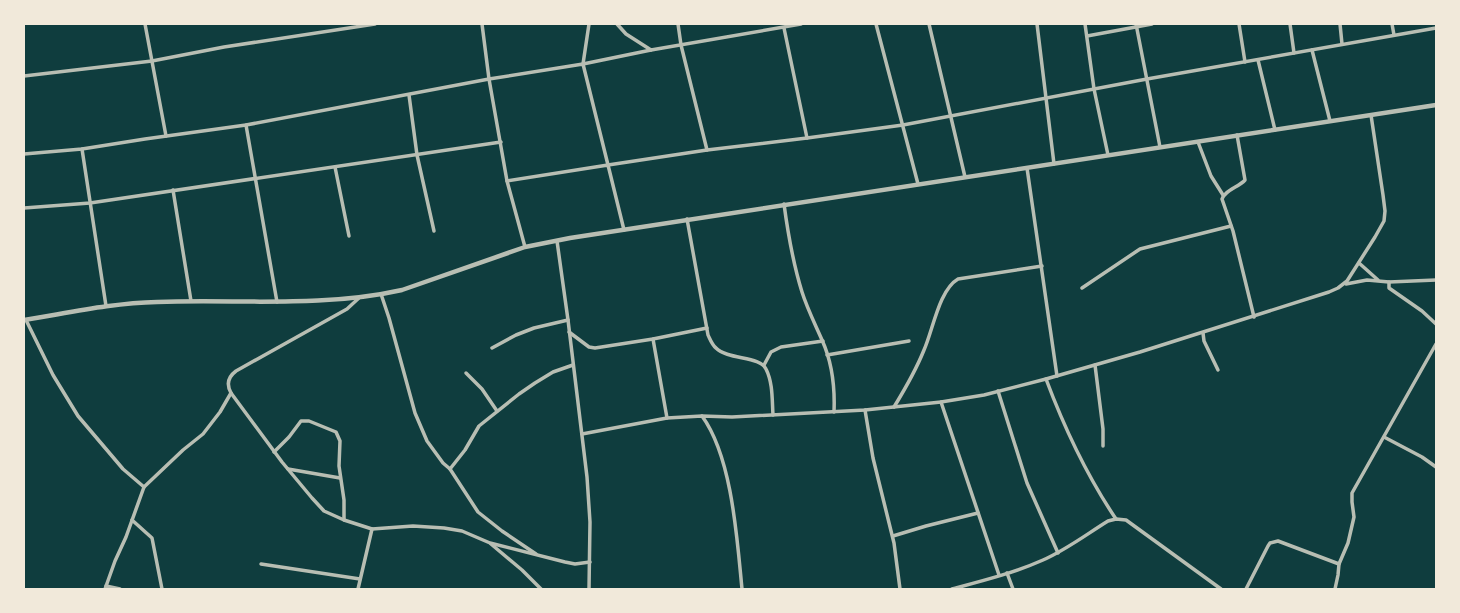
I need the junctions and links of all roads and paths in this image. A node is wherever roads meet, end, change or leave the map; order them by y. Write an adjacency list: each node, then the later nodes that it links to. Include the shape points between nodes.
1 (145, 24): 30 (street)
2 (375, 24): 30 (street, via 224,47)
3 (482, 24): 34 (street)
4 (589, 24): 32 (street)
5 (617, 24): 26 (street, via 626,34)
6 (678, 24): 25 (street)
7 (771, 24): 21 (street)
8 (802, 24): 19 (street)
9 (876, 24): 44 (street)
10 (929, 24): 40 (street)
11 (1037, 24): 38 (street)
12 (1085, 24): 23 (street)
13 (1152, 24): 18 (street)
14 (1239, 24): 31 (street)
15 (1290, 24): 28 (street)
16 (1340, 24): 24 (street)
17 (1392, 24): 22 (street)
18 (1136, 25): 23 (street); 35 (street)
19 (784, 28): 21 (street); 48 (street)
20 (1436, 28): 22 (street)
21 (772, 30): 25 (street)
22 (1394, 35): 24 (street)
23 (1087, 36): 36 (street)
24 (1342, 44): 27 (street)
25 (681, 45): 26 (street); 53 (street)
26 (651, 50): 32 (street)
27 (1312, 50): 28 (street); 42 (street)
28 (1294, 53): 29 (street)
29 (1258, 60): 31 (street); 45 (street)
30 (152, 61): 33 (street); 46 (street)
31 (1245, 62): 35 (street)
32 (583, 64): 34 (street); 58 (street)
33 (24, 76)
34 (489, 79): 37 (street); 49 (street)
35 (1147, 79): 36 (street); 51 (street)
36 (1094, 89): 38 (street); 56 (street)
37 (409, 95): 43 (street); 55 (street)
38 (1046, 98): 40 (street); 57 (street)
39 (1436, 105): 41 (street)
40 (950, 115): 44 (street); 61 (street)
41 (1371, 115): 42 (street); 77 (street, via 1385,216)
42 (1330, 121): 45 (street)
43 (246, 125): 46 (street); 62 (street)
44 (903, 125): 48 (street); 64 (street)
45 (1275, 130): 47 (street)
46 (166, 136): 52 (street)
47 (1237, 136): 50 (street); 66 (street, via 1245,180)
48 (807, 138): 53 (street)
49 (501, 142): 55 (street); 63 (street)
50 (1198, 142): 51 (street); 66 (street)
51 (1160, 147): 56 (street)
52 (82, 149): 54 (street); 67 (street)
53 (707, 150): 58 (street)
54 (24, 154)
55 (417, 155): 59 (street); 73 (street)
56 (1108, 155): 57 (street)
57 (1054, 164): 60 (street)
58 (608, 165): 63 (street); 72 (street)
59 (335, 167): 62 (street); 74 (street)
60 (1028, 168): 61 (street); 78 (street)
61 (965, 177): 64 (street)
62 (255, 178): 65 (street); 87 (street)
63 (507, 181): 76 (street)
64 (918, 184): 68 (street)
65 (173, 190): 67 (street); 86 (street)
66 (1223, 195): 71 (street)
67 (90, 203): 69 (street); 88 (street)
68 (784, 204): 70 (street); 97 (street, via 792,254 802,292)
69 (24, 208)
70 (687, 219): 72 (street); 93 (street)
71 (1231, 226): 83 (street, via 1140,249); 89 (street)
72 (624, 230): 75 (street)
73 (434, 231)
74 (349, 236)
75 (557, 241): 76 (street); 91 (street)
76 (525, 247): 84 (street, via 410,287)
77 (1359, 263): 79 (street); 82 (street)
78 (1042, 266): 107 (street); 112 (street, via 958,279 953,282 940,306 924,350)
79 (1378, 280): 81 (street); 82 (street, via 1360,280)
80 (1436, 280): 81 (street)
81 (1390, 282): 92 (street, via 1390,288)
82 (1344, 284): 89 (street, via 1328,292)
83 (1082, 288)
84 (381, 294): 85 (street); 125 (street, via 422,430 443,463)
85 (360, 297): 87 (street); 110 (street, via 347,308 236,371 230,377)
86 (191, 301): 87 (street); 88 (street)
87 (277, 302)
88 (106, 306): 90 (street)
89 (1254, 317): 95 (street)
90 (25, 320): 127 (street, via 53,375 78,416 123,469)
91 (568, 320): 94 (street); 100 (street, via 534,328)
92 (1436, 324)
93 (706, 328): 96 (street); 103 (street, via 716,348 732,356)
94 (569, 332): 96 (street, via 592,348); 102 (street)
95 (1203, 333): 104 (street); 105 (street, via 1204,341)
96 (653, 339): 118 (street)
97 (823, 341): 101 (street); 103 (street, via 781,347 771,352)
98 (909, 341): 101 (street)
99 (1436, 344): 120 (street)
100 (492, 348)
101 (827, 355): 115 (street, via 834,386)
102 (573, 365): 114 (street, via 553,372); 119 (street)
103 (764, 365): 116 (street, via 771,386)
104 (1095, 365): 107 (street); 121 (street)
105 (1218, 370)
106 (466, 373): 114 (street, via 482,389)
107 (1057, 376): 108 (street)
108 (1046, 379): 109 (street); 129 (street, via 1081,458)
109 (998, 391): 111 (street); 135 (street, via 1027,483)
110 (231, 393): 122 (street); 127 (street, via 203,434)
111 (941, 402): 112 (street); 128 (street)
112 (894, 407): 113 (street)
113 (865, 410): 115 (street); 133 (street, via 873,458)
114 (497, 411): 125 (street, via 476,429 465,450)
115 (834, 412): 116 (street)
116 (773, 415): 117 (street)
117 (702, 416): 118 (street); 149 (street, via 719,449 728,482)
118 (667, 418): 119 (street)
119 (582, 434): 137 (street, via 590,522)
120 (1384, 437): 123 (street); 139 (street, via 1352,493 1354,517 1348,543)
121 (1103, 446)
122 (274, 452): 124 (street); 126 (street, via 300,422 309,421 336,432 339,436)
123 (1436, 467)
124 (288, 469): 126 (street); 131 (street, via 324,511)
125 (450, 469): 136 (street, via 478,512)
126 (340, 478): 131 (street)
127 (144, 487): 130 (street)
128 (978, 514): 133 (street); 141 (street)
129 (1116, 518): 135 (street); 153 (street, via 1135,525)
130 (132, 520): 143 (street); 145 (street, via 152,538)
131 (344, 520): 132 (street)
132 (372, 529): 134 (street, via 413,526 444,528 462,531); 142 (street)
133 (893, 536): 150 (street)
134 (490, 543): 136 (street); 147 (street)
135 (1058, 553): 140 (street)
136 (536, 554): 137 (street, via 570,563)
137 (590, 562): 148 (street)
138 (261, 564): 142 (street)
139 (1339, 564): 154 (street, via 1278,541 1274,542 1268,546); 155 (street)
140 (1007, 573): 141 (street); 152 (street)
141 (999, 575): 151 (street)
142 (360, 579): 146 (street)
143 (106, 587): 144 (street)
144 (120, 589)
145 (162, 589)
146 (358, 589)
147 (541, 589)
148 (589, 589)
149 (742, 589)
150 (900, 589)
151 (952, 589)
152 (1013, 589)
153 (1221, 589)
154 (1246, 589)
155 (1335, 589)

